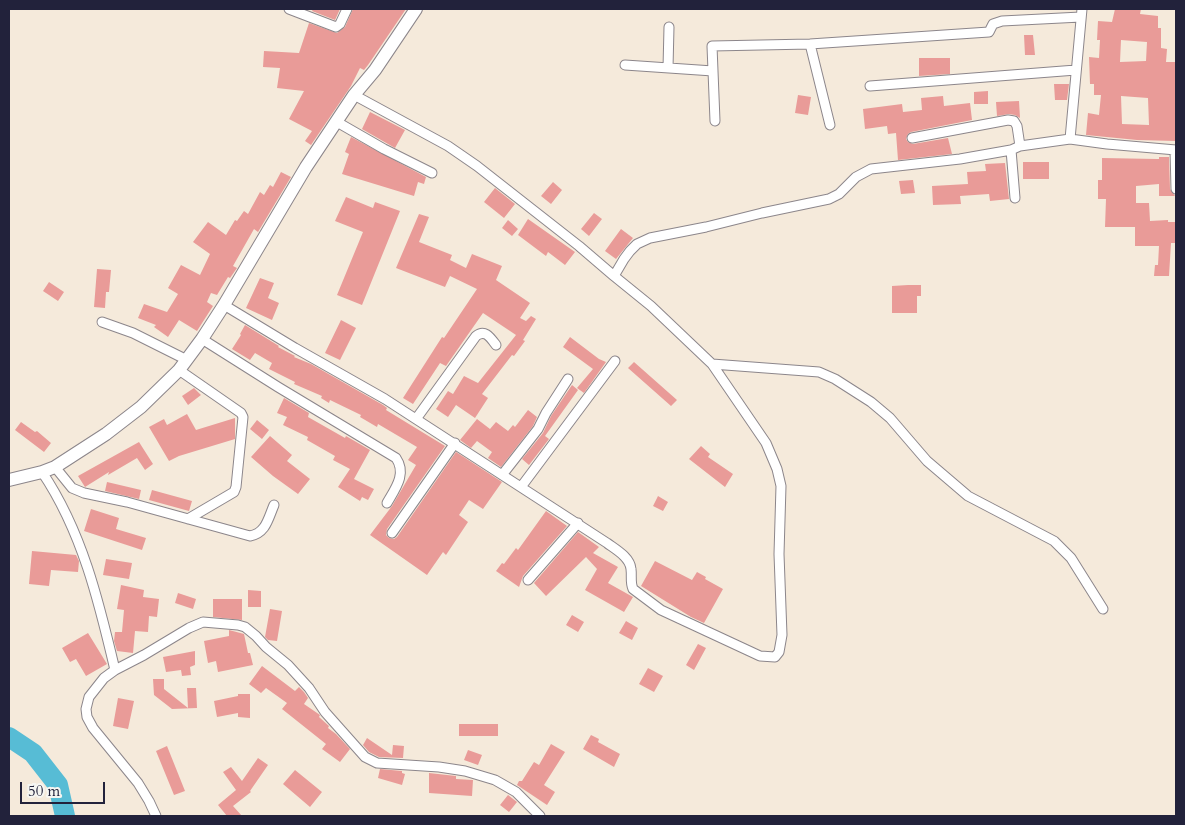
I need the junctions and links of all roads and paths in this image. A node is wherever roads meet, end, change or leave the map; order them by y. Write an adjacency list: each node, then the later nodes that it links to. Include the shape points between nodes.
1 (289, 9): 2 (street, via 336,27)
2 (347, 9)
3 (411, 10): 12 (main road, via 375,70)
4 (1082, 13): 6 (street, via 1002,21 993,24 989,32); 9 (street)
5 (669, 27): 8 (street)
6 (810, 44): 10 (street, via 712,46); 15 (street)
7 (625, 66): 8 (street)
8 (668, 68): 10 (street)
9 (1076, 70): 11 (street); 17 (street)
10 (713, 71): 13 (street)
11 (870, 86)
12 (354, 95): 14 (main road); 23 (street, via 448,146 477,166)
13 (715, 121)
14 (337, 122): 20 (street); 24 (main road)
15 (830, 125)
16 (912, 138): 18 (street, via 1008,120 1017,126)
17 (1070, 139): 18 (street); 19 (street)
18 (1016, 148): 22 (street); 23 (street, via 960,159 871,169 829,199 650,238 630,251)
19 (1176, 150): 21 (street)
20 (432, 173)
21 (1176, 189)
22 (1015, 198)
23 (614, 276): 30 (street)
24 (224, 305): 26 (main road); 33 (street)
25 (102, 322): 28 (street, via 133,333)
26 (202, 338): 28 (main road); 40 (street, via 396,458 402,470 401,477)
27 (496, 345): 33 (street, via 485,333 476,336)
28 (187, 360): 31 (main road)
29 (615, 361): 39 (street)
30 (712, 364): 43 (street, via 766,443 780,479 782,635 775,657 760,656 661,610 633,590 629,562); 46 (street, via 819,372 835,378 890,418 927,461 968,496 1054,541 1071,558)
31 (179, 370): 35 (main road, via 141,407); 42 (street, via 243,417 234,492)
32 (568, 379): 37 (street, via 538,429)
33 (416, 419): 34 (street)
34 (455, 443): 37 (street); 44 (street)
35 (55, 467): 36 (main road); 42 (street, via 72,488 84,493)
36 (42, 472): 38 (main road); 47 (street, via 70,521 86,561)
37 (502, 475): 39 (street)
38 (9, 480)
39 (521, 487): 43 (street)
40 (387, 504)
41 (274, 505): 42 (street, via 263,531 250,536)
42 (188, 519)
43 (578, 523): 45 (street)
44 (392, 533)
45 (528, 580)
46 (1103, 609)
47 (115, 670): 48 (street, via 89,696 87,717 138,783); 49 (street, via 204,622 238,624 288,665 365,757 377,763 438,767 495,780 516,792)
48 (156, 816)
49 (540, 816)

